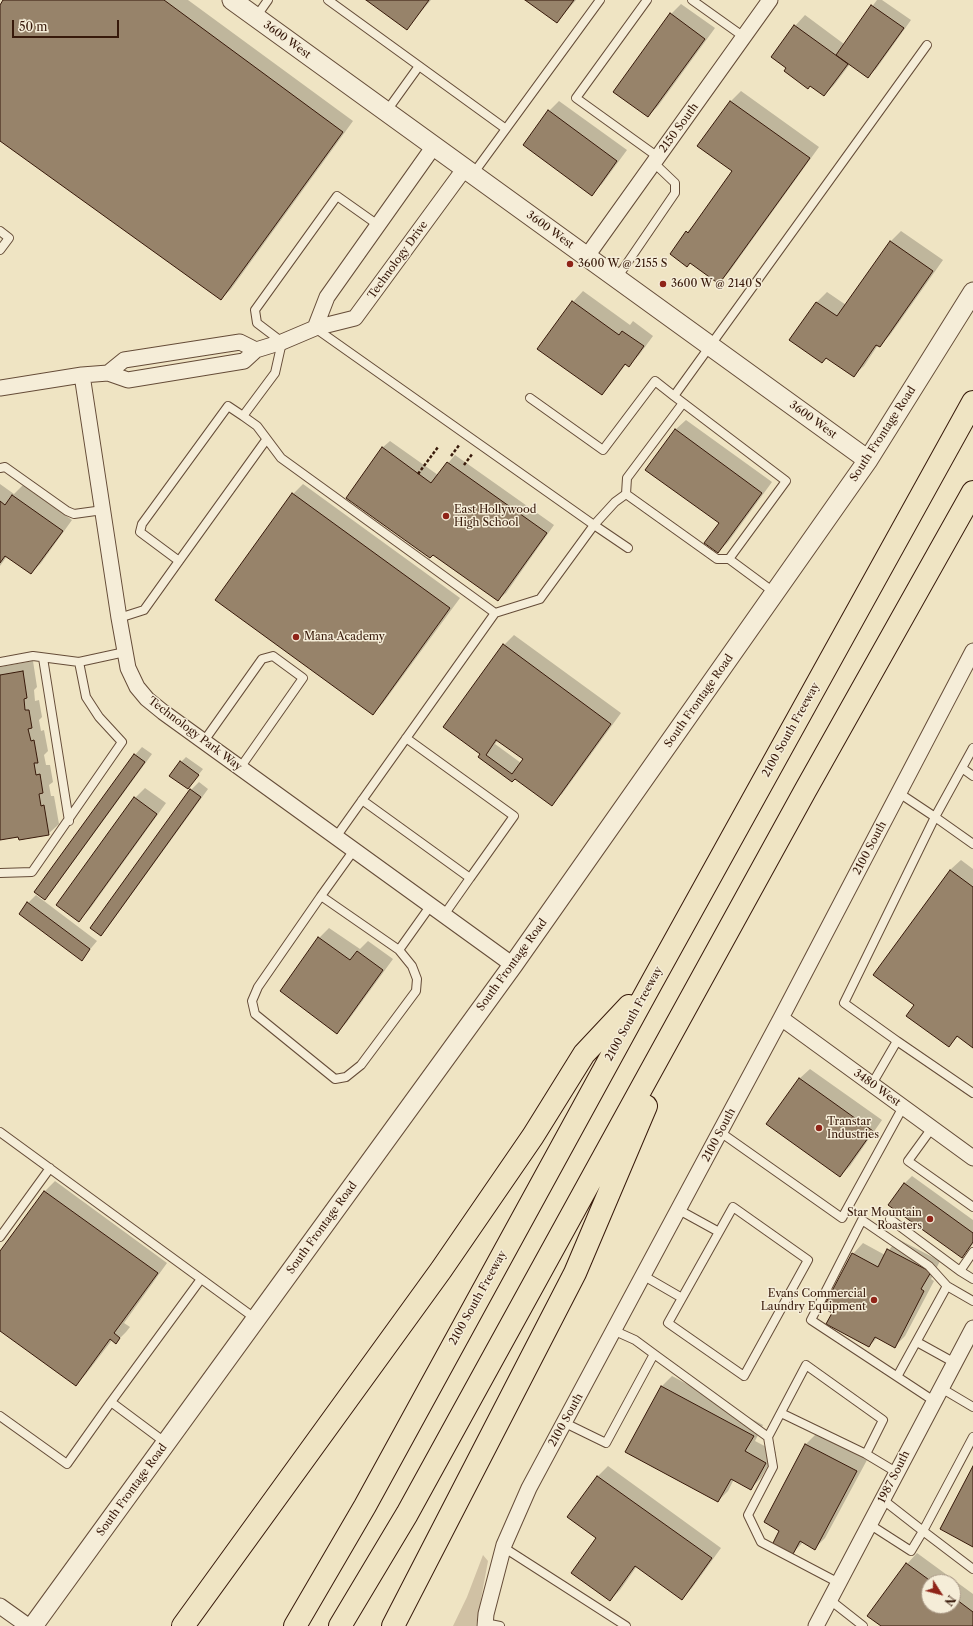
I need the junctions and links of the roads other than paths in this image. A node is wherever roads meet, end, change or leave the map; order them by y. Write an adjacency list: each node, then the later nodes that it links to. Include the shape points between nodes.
1 (232, 0): 8 (street, 3600 West)
2 (268, 0): 8 (lane)
3 (328, 0): 11 (lane)
4 (600, 0): 13 (lane)
5 (647, 0): 15 (lane, via 576,98)
6 (692, 0): 9 (lane)
7 (770, 0): 9 (street, 2150 South)
8 (256, 17): 12 (street, 3600 West)
9 (744, 37): 15 (street, 2150 South)
10 (928, 45): 25 (lane)
11 (419, 66): 12 (lane); 13 (lane)
12 (386, 112): 14 (street, 3600 West)
13 (506, 129): 16 (lane)
14 (434, 146): 16 (street, 3600 West); 17 (street)
15 (656, 160): 20 (street, 2150 South); 21 (lane, via 675,183 675,193)
16 (469, 171): 20 (street, 3600 West); 23 (street, Technology Drive, via 355,318)
17 (378, 225): 23 (street, via 327,297); 24 (lane, via 337,196 255,310 257,323)
18 (0, 231): 19 (lane, via 9,238)
19 (0, 250)
20 (587, 256): 21 (street, 3600 West)
21 (617, 278): 25 (street, 3600 West)
22 (973, 292): 36 (street, South Frontage Road)
23 (315, 328): 24 (street, Technology Drive); 41 (lane)
24 (282, 342): 26 (street, Technology Drive); 34 (lane, via 275,372)
25 (710, 346): 30 (lane); 36 (street, 3600 West)
26 (256, 350): 27 (street, Technology Drive, via 244,361 128,380); 27 (street, via 240,342 124,360)
27 (108, 374): 28 (street, Technology Drive)
28 (82, 375): 29 (street, Technology Drive); 40 (street, Technology Park Way)
29 (0, 388)
30 (674, 396): 31 (lane, via 655,381 603,450); 32 (lane)
31 (530, 398)
32 (683, 402): 39 (lane, via 627,478); 43 (lane, via 786,481)
33 (973, 402): 74 (highway, 2100 South Freeway)
34 (242, 416): 35 (lane, via 257,426); 44 (lane, via 228,406 142,524 140,532)
35 (266, 440): 44 (lane); 46 (lane, via 281,458)
36 (868, 460): 45 (street, South Frontage Road)
37 (0, 468): 40 (lane, via 5,467 67,512 82,514)
38 (973, 492): 59 (highway)
39 (626, 494): 41 (lane); 43 (lane, via 717,559)
40 (103, 510): 47 (street, Technology Park Way)
41 (594, 525): 42 (lane); 46 (lane, via 540,599)
42 (628, 548)
43 (729, 559): 45 (lane)
44 (179, 561): 47 (lane, via 144,610)
45 (775, 593): 73 (street, South Frontage Road)
46 (495, 613): 53 (lane)
47 (119, 618): 49 (street, Technology Park Way)
48 (973, 650): 60 (street, 2100 South)
49 (125, 652): 52 (lane); 54 (street, Technology Park Way, via 128,668 137,687 148,699)
50 (43, 658): 51 (lane, via 33,656); 52 (lane); 63 (lane)
51 (0, 662)
52 (79, 662): 63 (lane, via 86,697 99,717 122,742)
53 (406, 738): 61 (lane); 68 (lane, via 514,816)
54 (204, 741): 56 (street, Technology Park Way); 56 (lane, via 262,659 273,656 303,678)
55 (973, 748): 57 (lane)
56 (240, 768): 64 (street, Technology Park Way)
57 (962, 768): 58 (lane); 62 (lane)
58 (973, 776)
59 (805, 791): 129 (highway, via 407,1514); 130 (highway, via 660,1073 575,1273)
60 (899, 792): 62 (lane); 75 (street, 2100 South)
61 (362, 800): 64 (lane); 68 (lane)
62 (935, 817): 65 (lane); 76 (lane, via 844,1003)
63 (69, 821): 67 (lane, via 32,872)
64 (336, 837): 66 (street, Technology Park Way)
65 (973, 844)
66 (354, 850): 69 (lane); 70 (street, Technology Park Way)
67 (0, 873)
68 (470, 878): 71 (lane)
69 (321, 896): 72 (lane); 72 (lane, via 262,981 252,1001 255,1014 335,1079 346,1077 361,1066 416,990 417,979 412,966)
70 (431, 905): 71 (street, Technology Park Way); 72 (lane)
71 (444, 915): 73 (street, Technology Park Way)
72 (399, 950)
73 (513, 965): 98 (street, South Frontage Road)
74 (652, 982): 127 (highway, via 584,1054 533,1136 441,1270); 128 (highway, 2100 South Freeway, via 365,1506)
75 (781, 1018): 77 (street, 3480 West); 82 (street, 2100 South)
76 (897, 1041): 77 (lane); 78 (lane)
77 (872, 1084): 79 (street, 3480 West)
78 (973, 1093)
79 (903, 1107): 80 (street, 3480 West); 82 (lane, via 842,1218)
80 (932, 1128): 83 (street, 3480 West); 85 (lane, via 908,1161)
81 (0, 1132): 84 (lane)
82 (720, 1132): 86 (street, 2100 South)
83 (973, 1158)
84 (50, 1168): 89 (lane); 93 (lane)
85 (973, 1208)
86 (679, 1210): 88 (lane); 92 (street, 2100 South)
87 (890, 1219): 91 (lane)
88 (719, 1232): 96 (lane); 96 (lane, via 733,1207 808,1260 744,1376 668,1323)
89 (0, 1237)
90 (973, 1252): 91 (lane)
91 (960, 1271): 94 (lane)
92 (644, 1276): 96 (lane); 100 (street, 2100 South)
93 (201, 1279): 98 (lane); 106 (lane)
94 (973, 1279)
95 (947, 1286): 97 (lane); 101 (lane); 104 (lane, via 929,1266 862,1220 812,1320)
96 (682, 1298)
97 (973, 1301)
98 (256, 1319): 113 (street, South Frontage Road)
99 (973, 1328): 103 (street, 1987 South)
100 (615, 1331): 102 (lane, via 635,1340); 110 (street, 2100 South)
101 (917, 1342): 103 (lane); 104 (lane)
102 (654, 1354): 110 (lane, via 606,1443); 111 (lane)
103 (955, 1363): 105 (street, 1987 South)
104 (898, 1375): 105 (lane)
105 (938, 1394): 107 (lane); 115 (street, 1987 South)
106 (111, 1402): 109 (lane, via 66,1464); 113 (lane)
107 (973, 1407)
108 (781, 1413): 111 (lane); 114 (lane); 114 (lane, via 806,1365 883,1420)
109 (0, 1416)
110 (565, 1423): 119 (street, 2100 South, via 529,1488)
111 (768, 1437): 121 (lane, via 773,1467 748,1515 761,1542)
112 (973, 1438): 118 (lane)
113 (166, 1443): 126 (street, South Frontage Road)
114 (866, 1454): 115 (lane)
115 (896, 1472): 116 (street, 1987 South)
116 (882, 1499): 117 (street, 1987 South); 118 (lane)
117 (869, 1524): 118 (lane, via 911,1551); 121 (street, 1987 South)
118 (923, 1531): 120 (lane)
119 (503, 1546): 124 (street, 2100 South); 132 (lane)
120 (973, 1569)
121 (839, 1583): 122 (street, 1987 South)
122 (830, 1600): 133 (street, 1987 South); 134 (lane)
123 (0, 1606): 125 (street)
124 (485, 1625): 131 (lane)
125 (28, 1626)
126 (33, 1626)
127 (183, 1626)
128 (295, 1626)
129 (340, 1626)
130 (393, 1626)
131 (500, 1626)
132 (626, 1626)
133 (816, 1626)
134 (864, 1626)

